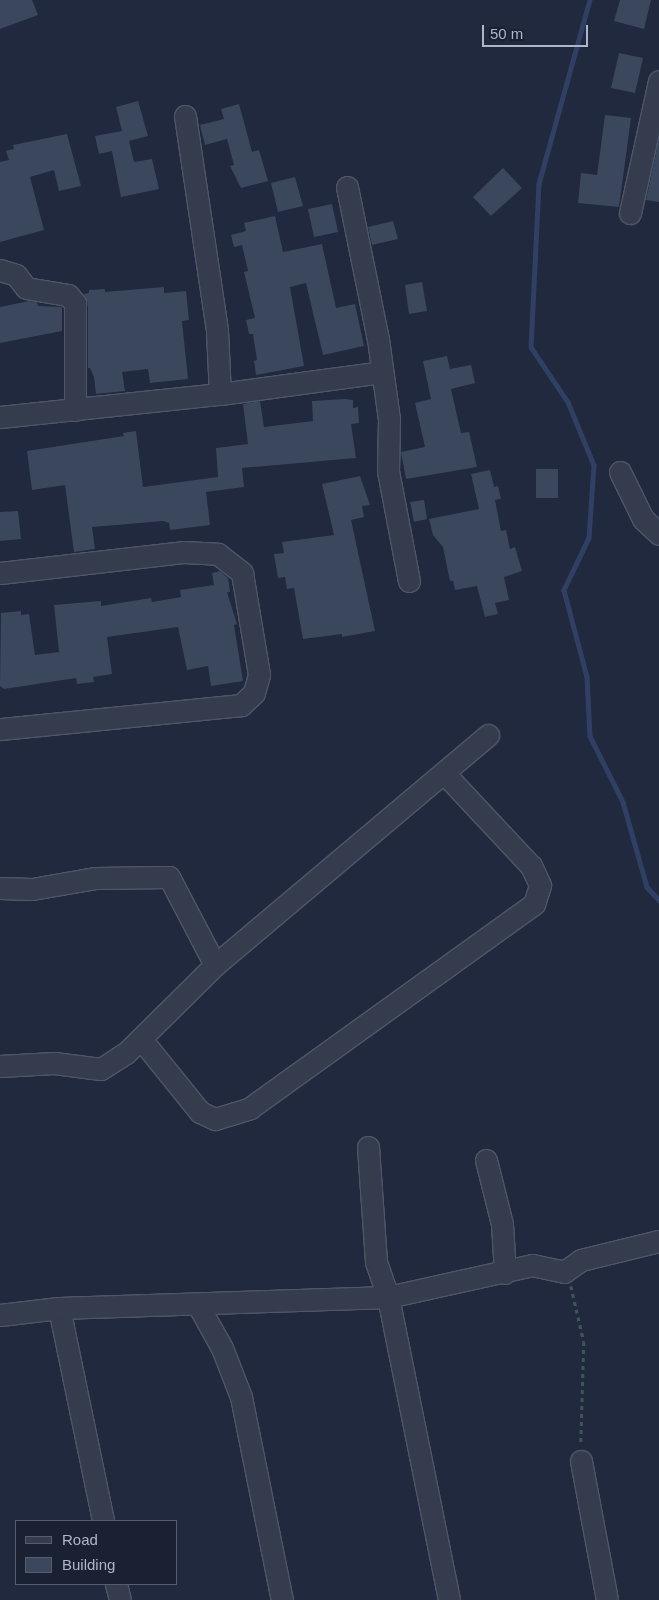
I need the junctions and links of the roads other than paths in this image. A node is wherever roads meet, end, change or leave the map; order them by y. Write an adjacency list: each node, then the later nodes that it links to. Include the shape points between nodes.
1 (659, 81): 4 (street)
2 (185, 116): 7 (street, via 217,331)
3 (347, 187): 6 (street)
4 (630, 213)
5 (0, 270): 8 (street, via 16,275 26,288 68,295 75,303)
6 (382, 372): 7 (street); 13 (street, via 389,419 388,471)
7 (220, 394): 8 (street)
8 (75, 410): 9 (street)
9 (0, 417)
10 (620, 472): 11 (street, via 642,519)
11 (659, 534)
12 (0, 573): 14 (street, via 183,552 218,554 242,573 259,675 254,693 241,705)
13 (409, 581)
14 (0, 728)
15 (488, 735): 16 (street)
16 (444, 773): 18 (street); 19 (street, via 531,866 540,885 534,904 250,1108 216,1119 200,1112)
17 (0, 888): 18 (street, via 32,889 96,878 169,877)
18 (215, 965): 19 (street)
19 (141, 1039): 20 (street, via 126,1054 101,1069 54,1063)
20 (0, 1066)
21 (368, 1147): 25 (street, via 376,1262)
22 (486, 1160): 24 (street, via 502,1224)
23 (659, 1241): 24 (street, via 581,1260 564,1272 532,1265)
24 (505, 1273): 25 (street)
25 (388, 1297): 26 (street); 34 (street)
26 (198, 1305): 27 (street); 33 (street, via 222,1348 241,1397)
27 (59, 1308): 28 (street); 30 (street)
28 (0, 1315)
29 (581, 1462): 35 (street)
30 (103, 1520)
31 (116, 1585): 32 (street)
32 (120, 1600)
33 (282, 1600)
34 (448, 1600)
35 (607, 1600)

